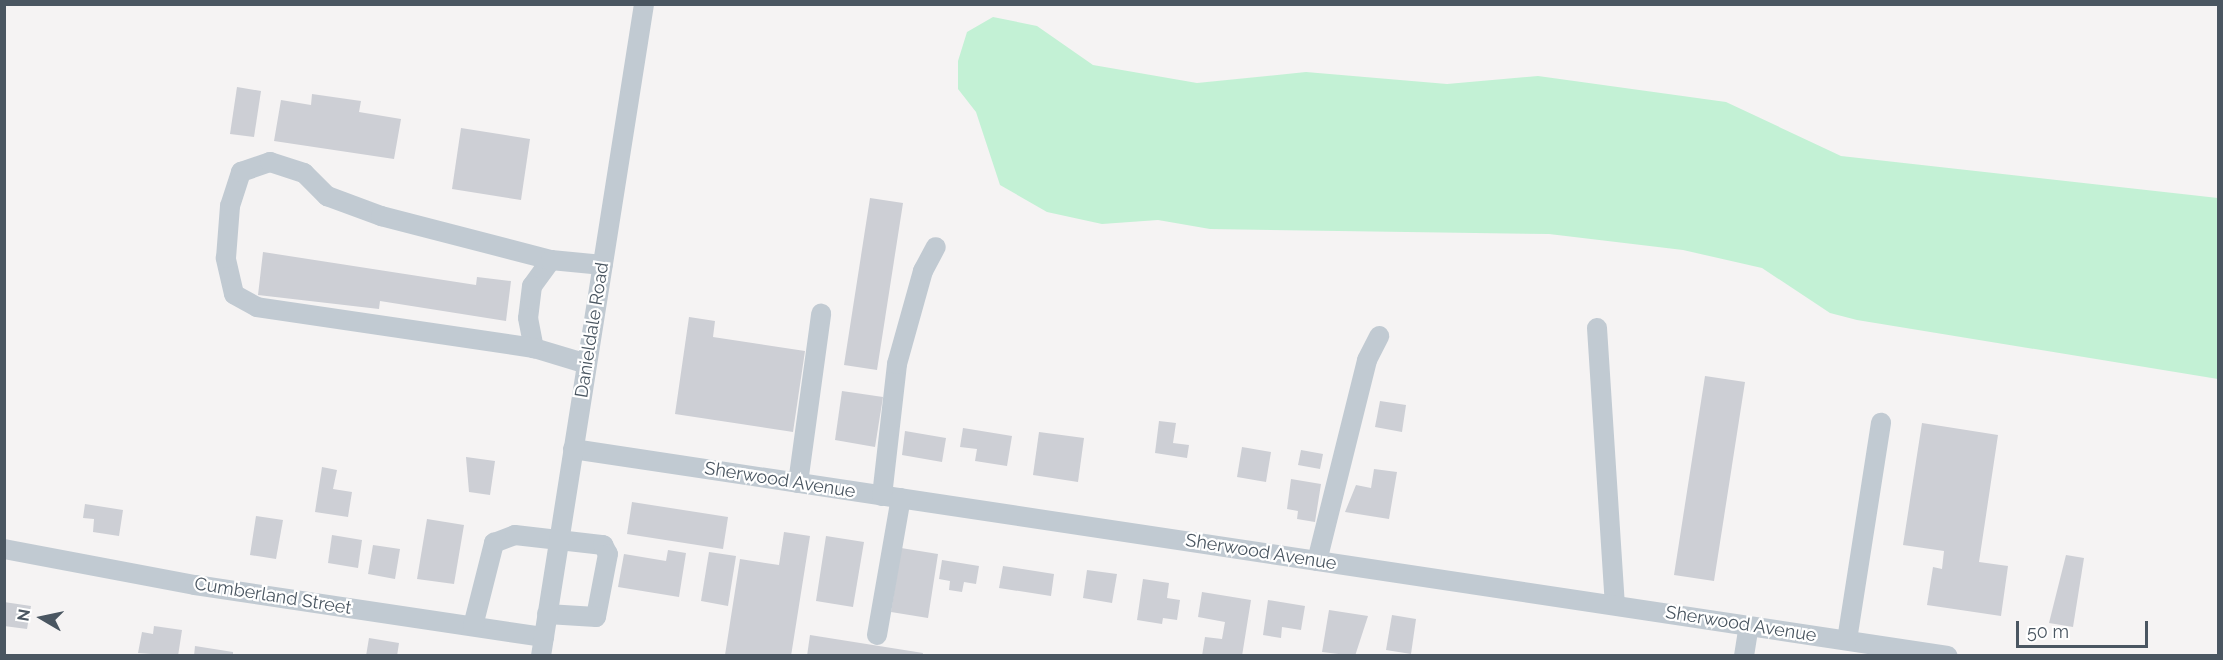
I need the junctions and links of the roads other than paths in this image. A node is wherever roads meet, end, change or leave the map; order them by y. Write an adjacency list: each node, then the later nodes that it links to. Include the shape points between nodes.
1 (644, 4): 4 (street, Danieldale Road)
2 (936, 247): 13 (street, via 923,271 897,364)
3 (551, 260): 4 (street); 8 (street, via 532,286 528,318); 8 (street, via 381,216 327,196 304,173 270,162 241,172 231,206 226,258 234,294 257,307)
4 (603, 265): 9 (street, Danieldale Road)
5 (821, 315): 12 (street)
6 (1597, 328): 17 (street)
7 (1379, 336): 16 (street, via 1367,360)
8 (534, 348): 9 (street)
9 (587, 364): 11 (street, Danieldale Road)
10 (1881, 423): 22 (street)
11 (573, 449): 12 (street, Sherwood Avenue); 14 (street, Danieldale Road)
12 (798, 483): 13 (street, Sherwood Avenue)
13 (891, 497): 16 (street, Sherwood Avenue); 21 (street)
14 (559, 537): 18 (street, Danieldale Road); 18 (street, via 603,545 608,554 596,617); 19 (street, via 515,536 494,543)
15 (4, 549): 19 (street, Cumberland Street, via 195,585)
16 (1317, 561): 17 (street, Sherwood Avenue)
17 (1615, 604): 20 (street, Sherwood Avenue)
18 (547, 614): 23 (street, Danieldale Road)
19 (473, 626): 23 (street, Cumberland Street)
20 (1749, 626): 22 (street, Sherwood Avenue); 24 (street)
21 (877, 635)
22 (1847, 640): 25 (street, Sherwood Avenue)
23 (542, 646)
24 (1744, 656)
25 (1948, 656)

